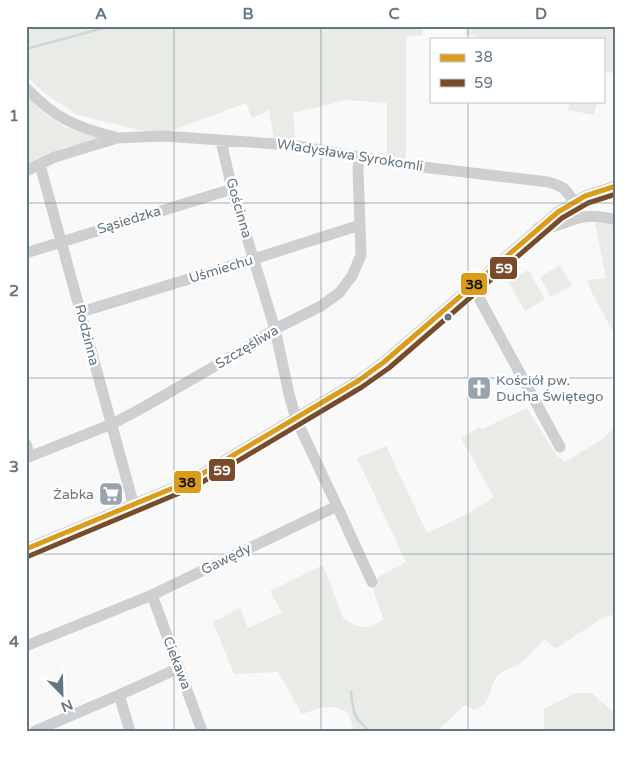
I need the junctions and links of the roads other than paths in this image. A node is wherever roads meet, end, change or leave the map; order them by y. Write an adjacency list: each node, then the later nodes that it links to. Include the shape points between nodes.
1 (26, 88): 2 (street, Władysława Syrokomli, via 56,116)
2 (117, 138): 3 (street, Władysława Syrokomli, via 163,136); 5 (street, Władysława Syrokomli, via 55,156)
3 (221, 141): 4 (street, Władysława Syrokomli, via 291,144); 8 (street, Gościnna)
4 (359, 158): 9 (street, Władysława Syrokomli, via 548,182 561,185); 11 (street, Szczęśliwa)
5 (40, 165): 6 (street, Władysława Syrokomli); 13 (street, Rodzinna)
6 (26, 172)
7 (616, 186): 9 (street, via 598,190)
8 (232, 189): 13 (street, Sąsiedzka); 15 (street, Gościnna)
9 (574, 202): 12 (street)
10 (616, 220): 12 (street, via 582,217 547,229)
11 (360, 225): 15 (street, Uśmiechu); 18 (street, Szczęśliwa, via 361,255 352,276 339,292 320,306)
12 (538, 228): 16 (street)
13 (62, 241): 14 (street, Sąsiedzka); 17 (street, Rodzinna)
14 (26, 253)
15 (254, 259): 17 (street, Uśmiechu); 18 (street, Gościnna)
16 (472, 285): 19 (street, via 371,372); 22 (street)
17 (81, 312): 20 (street, Rodzinna)
18 (275, 329): 19 (street, Gościnna); 20 (street, Szczęśliwa)
19 (296, 419): 24 (street, via 190,482); 25 (street)
20 (112, 424): 23 (street, Szczęśliwa); 24 (street, Rodzinna)
21 (26, 444): 23 (street)
22 (560, 447)
23 (28, 457)
24 (134, 506): 26 (street)
25 (337, 506): 27 (street); 28 (street, Gawędy)
26 (26, 549)
27 (372, 582)
28 (152, 595): 29 (street, Gawędy); 30 (street, Ciekawa)
29 (26, 646)
30 (179, 668): 31 (street); 34 (street, Ciekawa)
31 (119, 695): 32 (street); 33 (street)
32 (34, 731)
33 (130, 731)
34 (202, 731)

